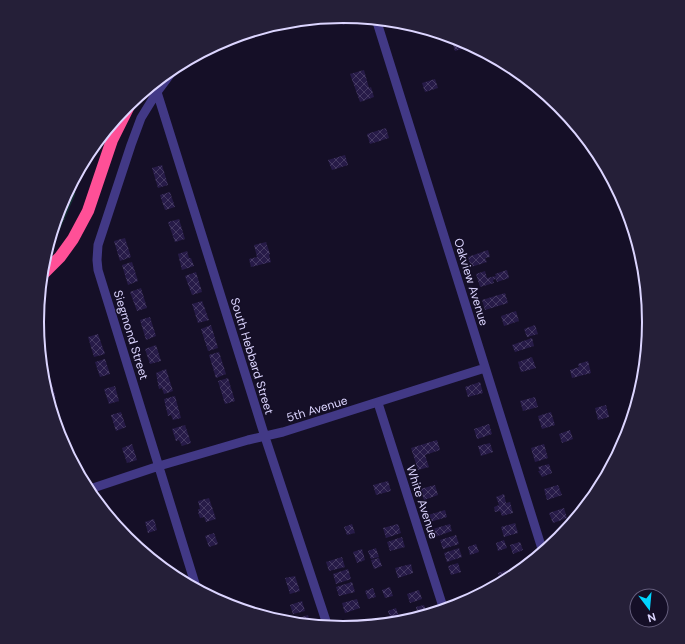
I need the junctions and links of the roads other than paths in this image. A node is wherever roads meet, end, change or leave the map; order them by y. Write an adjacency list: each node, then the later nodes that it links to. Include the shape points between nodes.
1 (378, 26): 6 (street, Oakview Avenue)
2 (165, 81): 3 (street, Siegmond Street)
3 (157, 92): 8 (street, South Hebbard Street); 9 (street, Siegmond Street, via 141,118 131,145 98,246 97,260)
4 (121, 122): 5 (highway, via 112,140 88,211 73,239)
5 (48, 269)
6 (485, 368): 7 (street, 5th Avenue); 11 (street, Oakview Avenue)
7 (378, 403): 8 (street, 5th Avenue); 13 (street, White Avenue)
8 (265, 437): 9 (street, 5th Avenue); 14 (street, South Hebbard Street)
9 (159, 466): 10 (street, 5th Avenue); 12 (street, Siegmond Street)
10 (94, 488)
11 (541, 546)
12 (194, 582)
13 (442, 604)
14 (326, 620)

